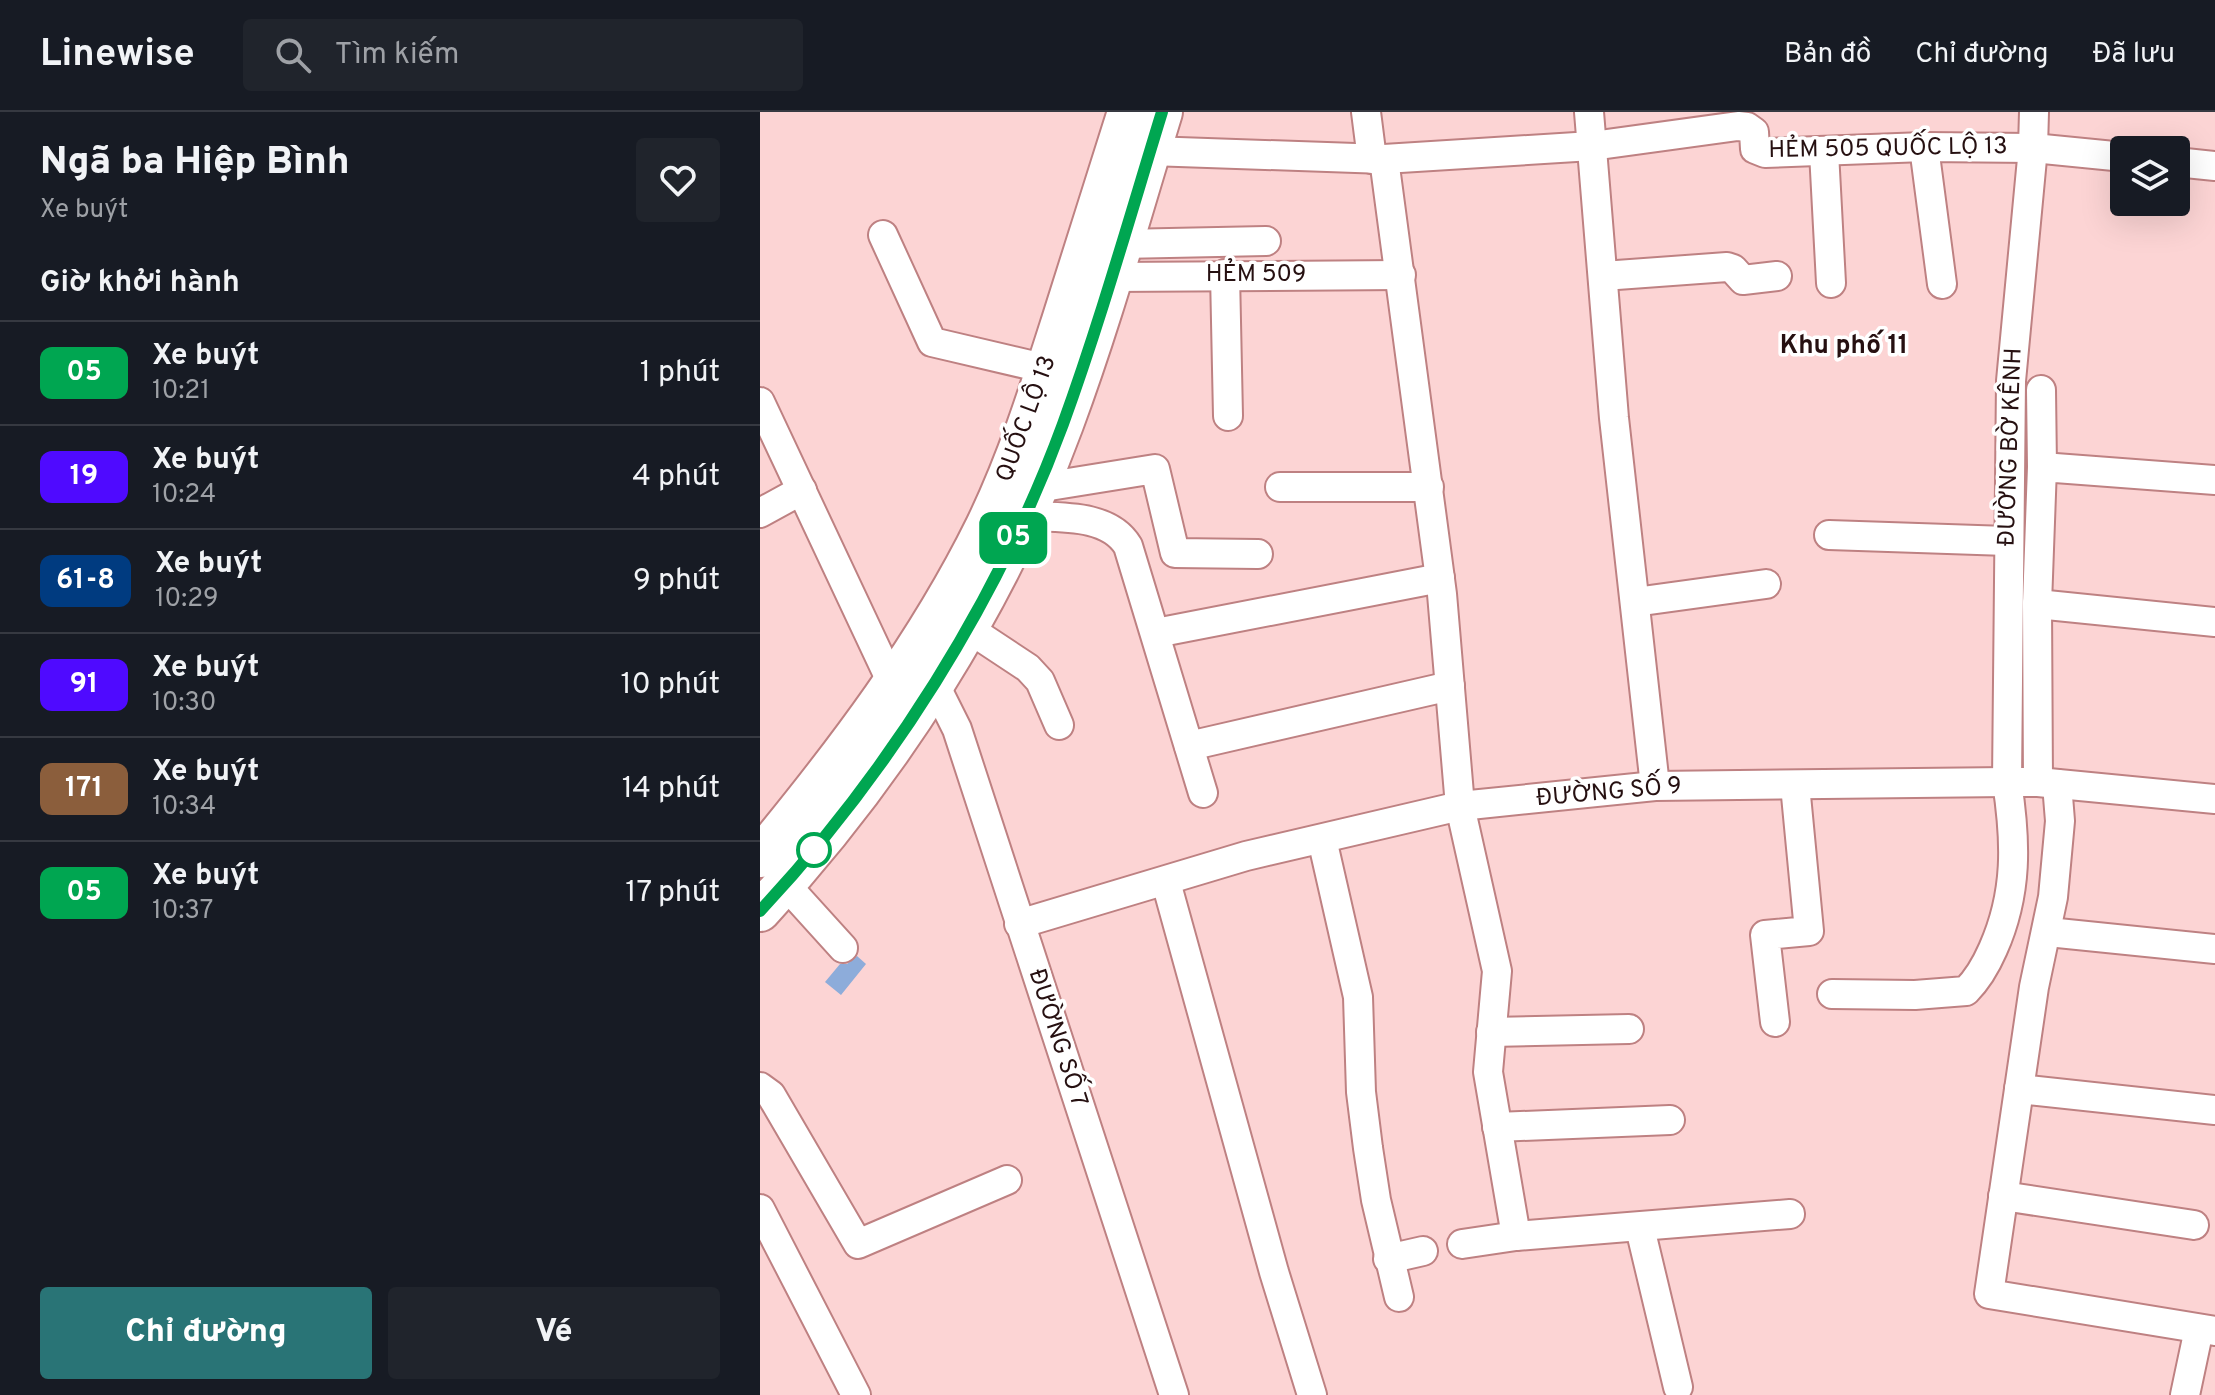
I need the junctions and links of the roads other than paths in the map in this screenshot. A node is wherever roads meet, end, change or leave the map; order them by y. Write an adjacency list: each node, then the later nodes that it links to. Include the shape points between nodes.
1 (1128, 112): 24 (highway, QUỐC LỘ 13)
2 (1162, 112): 9 (highway, QUỐC LỘ 13)
3 (1366, 112): 12 (street)
4 (1589, 112): 6 (street)
5 (2034, 112): 8 (street, ĐƯỜNG BỜ KÊNH)
6 (1592, 146): 10 (street, HẺM 505 QUỐC LỘ 13, via 1738,126 1754,132 1760,152); 12 (street, HẺM 505 QUỐC LỘ 13); 20 (street)
7 (1924, 147): 8 (street, HẺM 505 QUỐC LỘ 13); 10 (street, HẺM 505 QUỐC LỘ 13); 23 (street)
8 (2033, 148): 11 (street, HẺM 505 QUỐC LỘ 13); 36 (street, ĐƯỜNG BỜ KÊNH, via 2011,381)
9 (1150, 151): 12 (street, HẺM 505 QUỐC LỘ 13); 17 (highway, QUỐC LỘ 13)
10 (1824, 152): 22 (street)
11 (2110, 156)
12 (1378, 159): 19 (street)
13 (2190, 163): 14 (street)
14 (2215, 166)
15 (883, 235): 24 (street, via 932,342)
16 (1266, 241): 17 (street)
17 (1116, 260): 18 (street, HẺM 509); 33 (highway, QUỐC LỘ 13, via 1063,425)
18 (1225, 274): 19 (street, HẺM 509); 27 (street)
19 (1401, 275): 31 (street)
20 (1603, 276): 21 (street, via 1727,267 1743,280); 40 (street)
21 (1777, 276)
22 (1831, 283)
23 (1942, 284)
24 (1047, 369): 45 (highway, QUỐC LỘ 13, via 1029,427 986,526)
25 (2041, 390): 28 (street)
26 (760, 403): 32 (street)
27 (1228, 416)
28 (2042, 467): 29 (street); 41 (street)
29 (2215, 480)
30 (1280, 487): 31 (street)
31 (1429, 487): 38 (street)
32 (802, 490): 34 (street); 45 (street)
33 (1030, 502): 37 (street, via 1155,469 1175,553); 43 (highway, QUỐC LỘ 13); 44 (street, via 1120,534)
34 (760, 513)
35 (1829, 535): 36 (street)
36 (2007, 541): 50 (street, ĐƯỜNG BỜ KÊNH)
37 (1258, 554)
38 (1440, 578): 44 (street); 47 (street)
39 (1766, 584): 40 (street)
40 (1635, 602): 53 (street)
41 (2037, 604): 42 (street); 51 (street)
42 (2215, 622)
43 (966, 627): 46 (highway, QUỐC LỘ 13); 48 (street, via 1028,668 1040,681)
44 (1156, 633): 49 (street)
45 (892, 683): 59 (highway, QUỐC LỘ 13, via 843,753)
46 (934, 683): 59 (highway, QUỐC LỘ 13, via 839,820); 60 (street, ĐƯỜNG SỐ 7, via 957,729)
47 (1450, 686): 49 (street); 56 (street)
48 (1059, 725)
49 (1189, 746): 54 (street)
50 (2007, 782): 51 (street, ĐƯỜNG SỐ 9); 52 (street, ĐƯỜNG SỐ 9); 64 (street, ĐƯỜNG BỜ KÊNH, via 2011,897 1999,936 1973,984 1957,993)
51 (2048, 783): 55 (street, ĐƯỜNG SỐ 9); 61 (street, via 2060,821)
52 (1795, 785): 53 (street, ĐƯỜNG SỐ 9); 65 (street, via 1809,931 1765,935)
53 (1655, 786): 56 (street, ĐƯỜNG SỐ 9)
54 (1203, 793)
55 (2215, 799)
56 (1460, 806): 57 (street, ĐƯỜNG SỐ 9); 67 (street, via 1497,971)
57 (1322, 839): 58 (street, ĐƯỜNG SỐ 9); 82 (street, via 1358,997 1368,1148)
58 (1166, 882): 60 (street, ĐƯỜNG SỐ 9); 88 (street)
59 (768, 884): 62 (street)
60 (1019, 924): 87 (street, ĐƯỜNG SỐ 7)
61 (2048, 932): 63 (street); 68 (street)
62 (843, 948)
63 (2215, 949)
64 (1832, 994)
65 (1775, 1022)
66 (1629, 1029): 67 (street)
67 (1491, 1032): 72 (street, via 1488,1072)
68 (2021, 1077): 70 (street); 74 (street)
69 (760, 1087): 73 (street, via 771,1095 858,1244)
70 (2215, 1110)
71 (1670, 1120): 72 (street)
72 (1497, 1127): 79 (street)
73 (1007, 1180)
74 (2003, 1196): 77 (street); 84 (street, via 1989,1294)
75 (760, 1209): 86 (street)
76 (1790, 1214): 78 (street)
77 (2194, 1225)
78 (1640, 1228): 79 (street); 85 (street)
79 (1516, 1236): 80 (street)
80 (1462, 1244)
81 (1423, 1251): 82 (street)
82 (1388, 1259): 83 (street)
83 (1399, 1297)
84 (2207, 1330): 89 (street)
85 (1678, 1387)
86 (856, 1395)
87 (1174, 1395)
88 (1312, 1395)
89 (2185, 1395)

